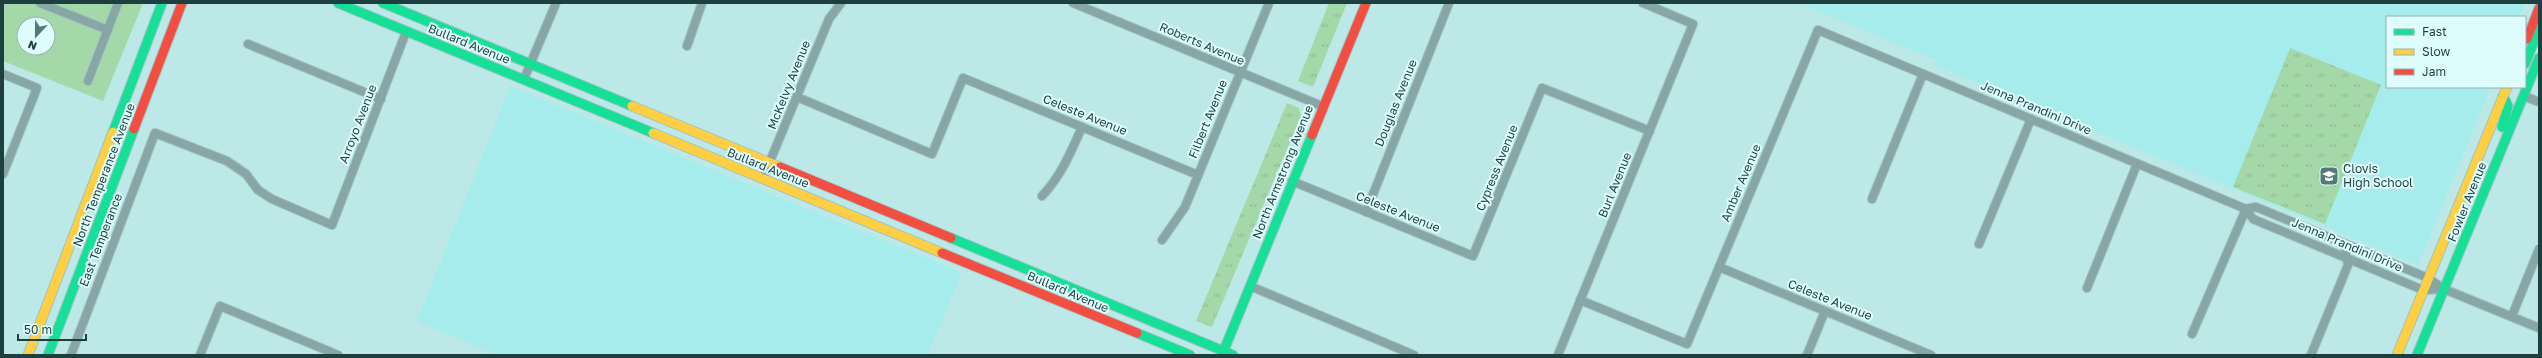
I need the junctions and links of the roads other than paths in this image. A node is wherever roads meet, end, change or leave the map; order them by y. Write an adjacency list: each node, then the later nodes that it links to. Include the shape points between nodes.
1 (40, 3): 17 (street)
2 (118, 3): 17 (street)
3 (162, 3): 73 (main road, North Temperance Avenue)
4 (182, 3): 74 (main road, North Temperance Avenue)
5 (338, 3): 19 (main road, Bullard Avenue)
6 (383, 3): 20 (main road, Bullard Avenue)
7 (556, 3): 26 (street)
8 (702, 3): 23 (street)
9 (841, 3): 36 (street, McKelvy Avenue, via 829,19)
10 (1073, 3): 27 (street, Roberts Avenue)
11 (1269, 3): 27 (street, Filbert Avenue)
12 (1366, 3): 39 (main road, North Armstrong Avenue)
13 (1450, 3): 53 (street, Douglas Avenue)
14 (1643, 3): 42 (street, Burl Avenue, via 1694,24)
15 (2539, 8): 21 (main road)
16 (2539, 29): 25 (main road)
17 (108, 30): 31 (street)
18 (1818, 30): 29 (street, Jenna Prandini Drive); 60 (street, Amber Avenue)
19 (406, 32): 20 (main road, via 418,27 449,39); 30 (main road, Bullard Avenue); 37 (street, Arroyo Avenue)
20 (467, 38): 26 (main road, Bullard Avenue)
21 (2526, 40)
22 (248, 44): 37 (street)
23 (687, 46)
24 (2539, 58): 35 (main road, Fowler Avenue)
25 (2526, 62)
26 (530, 64): 30 (street); 44 (main road, Bullard Avenue)
27 (1240, 72): 39 (street, Roberts Avenue); 47 (street, Filbert Avenue)
28 (3, 74): 46 (street, via 37,88)
29 (1923, 74): 40 (street, Jenna Prandini Drive); 51 (street)
30 (524, 79): 48 (main road, Bullard Avenue)
31 (88, 81)
32 (2507, 88): 34 (main road, Fowler Avenue)
33 (2519, 88): 35 (main road)
34 (2503, 96): 61 (main road, via 2508,106 2507,114 2467,213); 62 (main road, Fowler Avenue)
35 (2524, 96): 38 (street); 61 (main road, Fowler Avenue)
36 (797, 97): 41 (street, Celeste Avenue, via 932,154 963,78); 44 (street, McKelvy Avenue)
37 (381, 99): 43 (street, Arroyo Avenue, via 332,225 272,199 258,190 246,174 227,161)
38 (2539, 102)
39 (1322, 106): 49 (main road, North Armstrong Avenue)
40 (2031, 119): 45 (street, Jenna Prandini Drive); 55 (street)
41 (1082, 127): 47 (street, Celeste Avenue); 50 (street, via 1066,164)
42 (1650, 131): 58 (street, Cypress Avenue, via 1542,88); 67 (street, Burl Avenue)
43 (155, 133): 75 (street, East Temperance)
44 (769, 163): 48 (street, McKelvy Avenue); 72 (main road, Bullard Avenue)
45 (2138, 164): 52 (street, Jenna Prandini Drive); 64 (street)
46 (3, 174)
47 (1198, 175): 54 (street, Filbert Avenue, via 1185,207)
48 (762, 178): 78 (main road, Bullard Avenue)
49 (1292, 181): 53 (street, Celeste Avenue); 63 (main road, North Armstrong Avenue)
50 (1042, 196)
51 (1872, 199)
52 (2246, 209): 56 (street, Jenna Prandini Drive, via 2256,207); 59 (street, Jenna Prandini Drive, via 2254,219); 71 (street)
53 (1366, 212): 58 (street, Celeste Avenue)
54 (1162, 240)
55 (1979, 244)
56 (2344, 244): 59 (street); 62 (street, Jenna Prandini Drive)
57 (2539, 249): 69 (street)
58 (1474, 256)
59 (2347, 259): 66 (street, Jenna Prandini Drive); 84 (street, via 2348,264)
60 (1719, 267): 67 (street, Amber Avenue, via 1687,344); 68 (street, Celeste Avenue)
61 (2452, 271): 65 (main road, Fowler Avenue)
62 (2428, 278): 65 (street, Jenna Prandini Drive); 66 (main road, Fowler Avenue)
63 (1250, 286): 72 (main road, North Armstrong Avenue); 80 (street)
64 (2087, 288)
65 (2444, 289): 66 (street, Jenna Prandini Drive); 69 (street); 86 (main road, Fowler Avenue)
66 (2424, 290): 85 (main road, Fowler Avenue)
67 (1580, 300): 81 (street, Burl Avenue)
68 (1825, 311): 82 (street); 83 (street, Celeste Avenue)
69 (2512, 316): 70 (street)
70 (2539, 328)
71 (2192, 334)
72 (1222, 353): 79 (main road, Bullard Avenue)
73 (28, 355)
74 (48, 355)
75 (71, 355)
76 (200, 355): 77 (street, via 220,306)
77 (338, 355)
78 (1190, 355)
79 (1233, 355)
80 (1414, 355)
81 (1558, 355)
82 (1807, 355)
83 (1931, 355)
84 (2311, 355)
85 (2397, 355)
86 (2417, 355)

